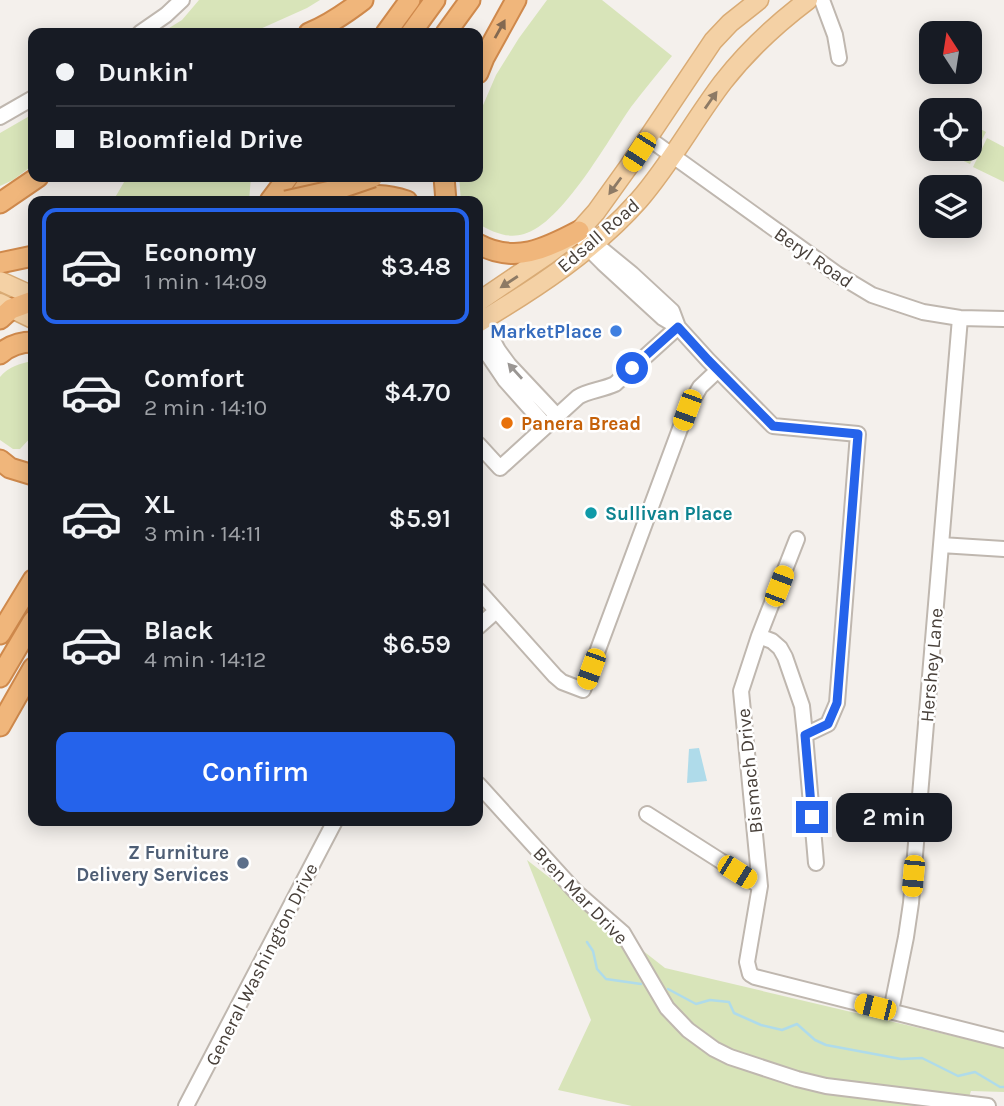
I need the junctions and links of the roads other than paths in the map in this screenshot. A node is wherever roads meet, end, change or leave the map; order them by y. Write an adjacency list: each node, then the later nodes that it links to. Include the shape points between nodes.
1 (182, 0): 10 (street)
2 (363, 0): 11 (highway)
3 (410, 0): 12 (highway)
4 (435, 0): 13 (highway)
5 (470, 0): 14 (highway)
6 (516, 0): 16 (highway, one-way to 6)
7 (759, 0): 19 (main road, Edsall Road, via 713,41)
8 (808, 0): 20 (main road, Edsall Road, one-way to 8, via 746,55)
9 (822, 0): 15 (street)
10 (147, 28)
11 (321, 28)
12 (390, 28)
13 (415, 28)
14 (450, 28)
15 (839, 58)
16 (483, 60)
17 (28, 101): 18 (street)
18 (0, 117)
19 (648, 138): 20 (street, Beryl Road); 27 (main road, Edsall Road, one-way to 27, via 596,212)
20 (673, 156): 27 (main road, Edsall Road, via 639,200); 37 (street, Beryl Road, via 872,295 923,312)
21 (31, 182): 26 (highway)
22 (358, 182): 23 (highway, bridge)
23 (308, 196)
24 (363, 196): 25 (highway)
25 (394, 196)
26 (0, 203)
27 (587, 240): 28 (highway, via 507,254); 33 (main road, Edsall Road, one-way to 33, via 530,268); 39 (main road, Edsall Road, via 556,273); 41 (street, via 663,318)
28 (483, 247)
29 (28, 257): 30 (highway)
30 (0, 263)
31 (0, 281): 32 (main road)
32 (28, 296)
33 (483, 299)
34 (28, 301): 35 (highway)
35 (4, 310): 36 (main road)
36 (28, 317)
37 (960, 318): 38 (street, Beryl Road); 51 (street, Hershey Lane)
38 (1004, 319)
39 (483, 320)
40 (483, 327): 46 (street, one-way to 40)
41 (678, 327): 45 (street); 46 (street, via 615,384 583,393)
42 (28, 342): 44 (highway)
43 (483, 347): 46 (street, via 505,380)
44 (0, 354)
45 (718, 370): 55 (street, via 700,387 687,410 583,690 555,676); 65 (street, via 773,426 858,434 837,703 828,724)
46 (551, 421): 47 (street, via 500,468)
47 (483, 449)
48 (0, 460): 49 (highway)
49 (28, 473)
50 (797, 539): 59 (street, Bismach Drive)
51 (942, 545): 52 (street); 71 (street, Hershey Lane, via 911,903)
52 (1004, 549)
53 (28, 588): 58 (highway)
54 (483, 596): 55 (street)
55 (496, 611): 56 (street)
56 (483, 623)
57 (28, 629): 60 (highway)
58 (0, 635)
59 (759, 636): 65 (street, via 772,641 785,657 802,706); 70 (street, Bismach Drive, via 741,691)
60 (0, 677)
61 (28, 677): 63 (highway)
62 (28, 700): 64 (highway)
63 (0, 726)
64 (0, 733)
65 (805, 735): 69 (street)
66 (483, 790): 74 (street, Bren Mar Drive, via 576,892 623,933 667,1007 713,1049 826,1086)
67 (647, 814): 70 (street)
68 (332, 826): 73 (street, General Washington Drive)
69 (816, 863)
70 (760, 886): 71 (street, Bismach Drive, via 747,962 750,974 858,1009)
71 (891, 1011): 72 (street)
72 (1004, 1040)
73 (186, 1106)
74 (988, 1106)

